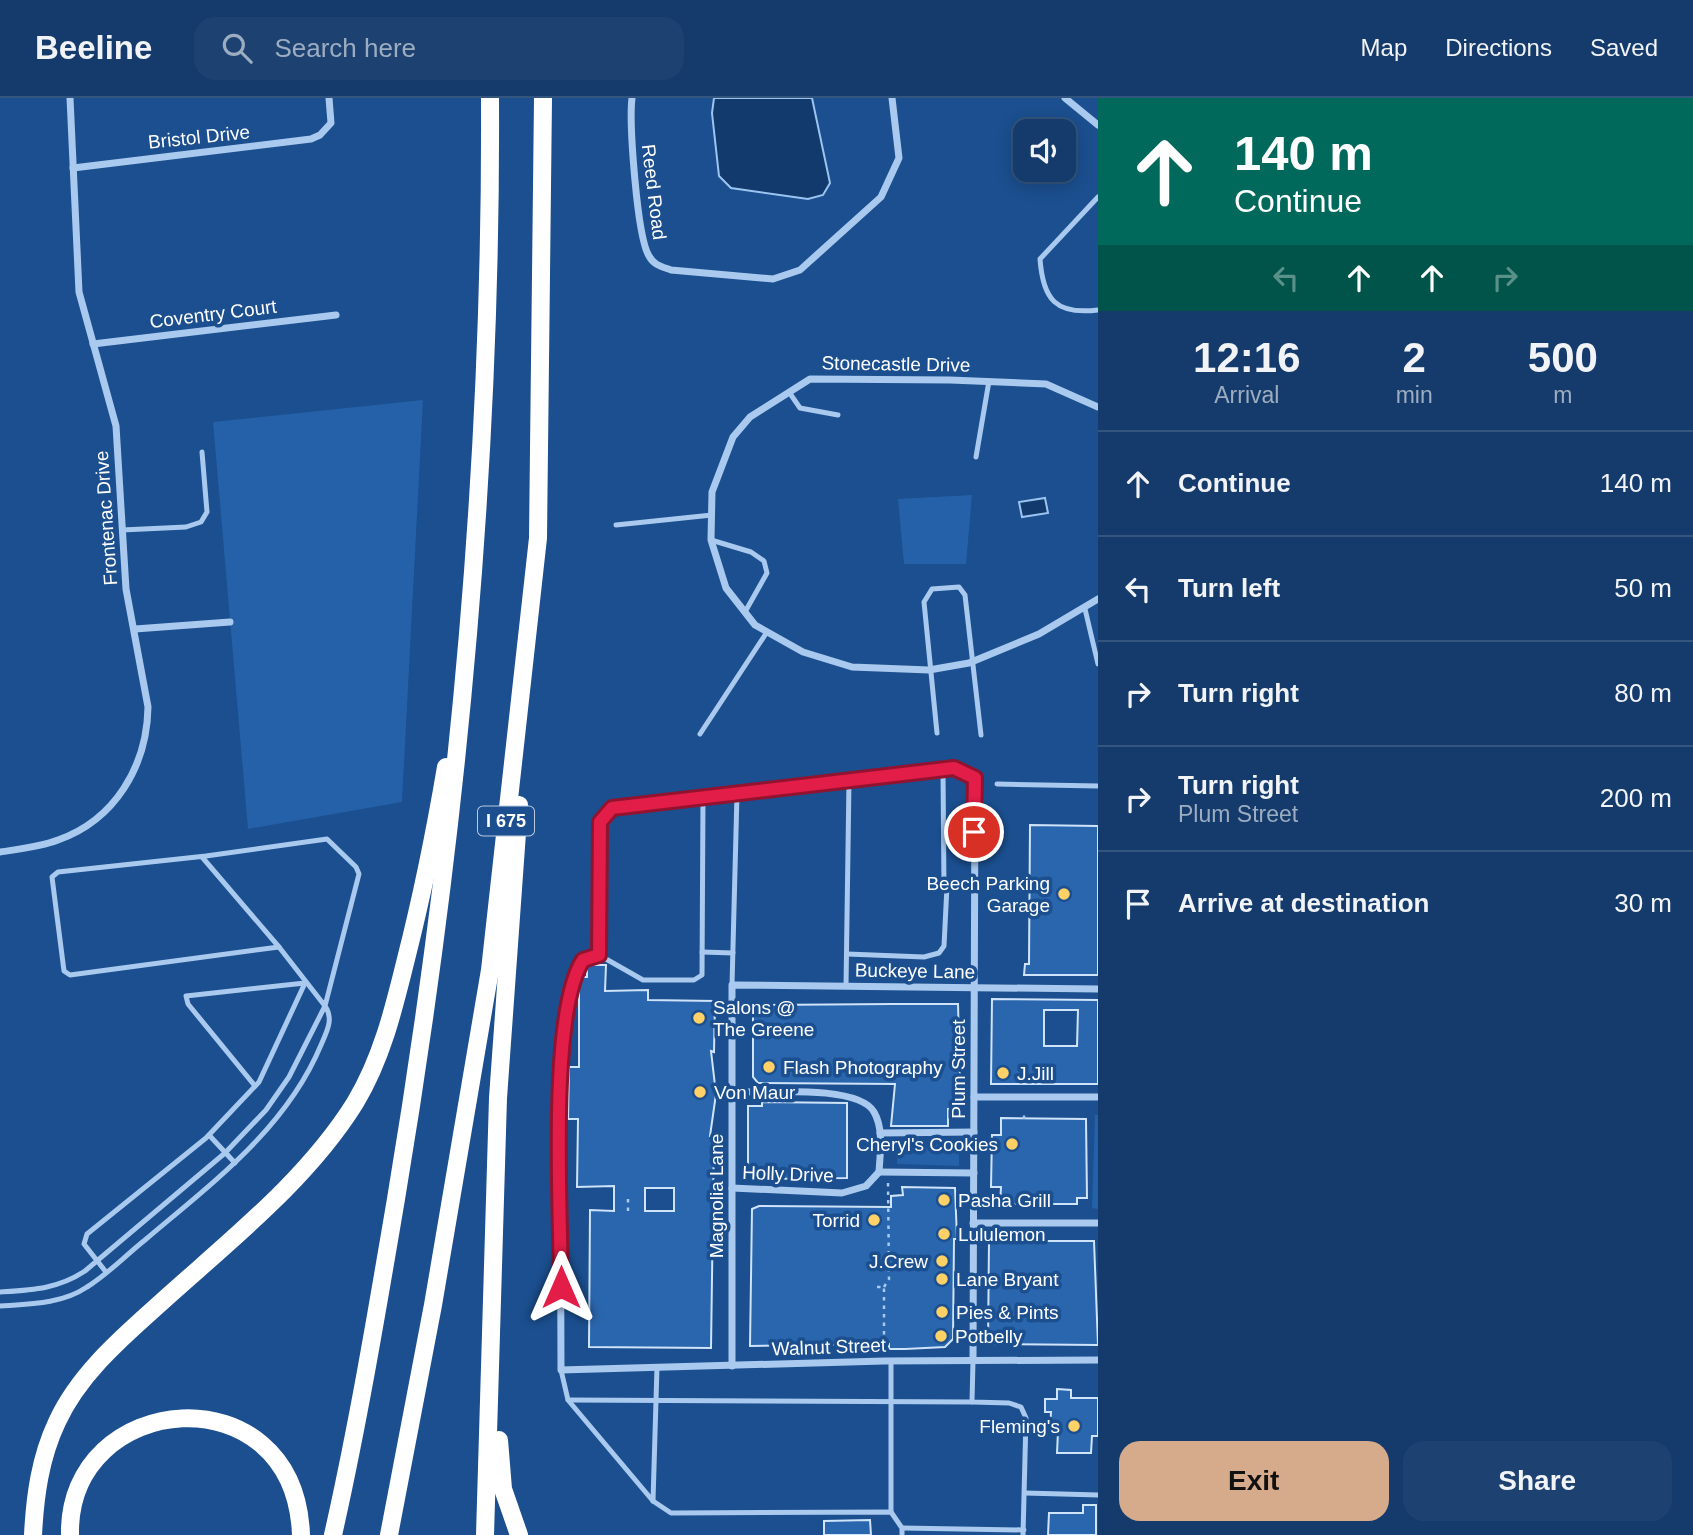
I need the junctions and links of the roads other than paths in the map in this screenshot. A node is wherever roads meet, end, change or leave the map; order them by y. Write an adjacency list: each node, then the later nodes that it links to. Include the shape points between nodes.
1 (70, 98): 9 (street, Frontenac Drive)
2 (329, 98): 9 (street, Bristol Drive, via 331,119 326,130 311,139)
3 (490, 98): 31 (highway, I 675, via 491,206)
4 (543, 98): 23 (highway, I 675)
5 (632, 98): 6 (street, Reed Road, via 631,134 643,235 655,265 773,279 800,270 881,197 899,158)
6 (892, 98)
7 (1065, 98): 8 (street)
8 (1098, 125)
9 (74, 168): 13 (street, Frontenac Drive, via 79,292)
10 (1098, 197): 11 (lane, via 1040,260 1048,297 1073,313)
11 (1098, 310)
12 (336, 315): 13 (street, Coventry Court)
13 (93, 344): 22 (street, Frontenac Drive, via 116,426)
14 (989, 381): 15 (street, Stonecastle Drive, via 810,379); 16 (street, Stonecastle Drive, via 1046,384); 19 (lane)
15 (789, 392): 17 (lane, via 800,408); 20 (street, Stonecastle Drive, via 750,417 733,437 712,492)
16 (1098, 407)
17 (838, 415)
18 (202, 452): 22 (lane, via 207,513 201,522 187,527)
19 (976, 457)
20 (712, 515): 21 (lane); 24 (street, Stonecastle Drive)
21 (616, 525)
22 (122, 530): 29 (street, Frontenac Drive, via 126,589)
23 (538, 538): 78 (highway, via 498,1098); 100 (highway, I 675, via 489,970)
24 (711, 540): 27 (street, Stonecastle Drive, via 726,588); 27 (lane, via 751,552 764,561 767,573)
25 (1098, 599): 26 (street, Stonecastle Drive)
26 (1085, 609): 32 (street, Stonecastle Drive); 33 (lane)
27 (745, 612): 30 (street, Stonecastle Drive)
28 (230, 622): 29 (street)
29 (135, 629): 45 (street, Frontenac Drive, via 148,721 144,747 131,778 112,805 81,830 55,842)
30 (767, 632): 34 (street, Stonecastle Drive, via 803,652 852,667); 36 (lane)
31 (466, 650): 96 (highway, via 421,902 393,1012 364,1087 292,1182 108,1352 75,1392 58,1419 43,1459); 99 (highway, I 675, via 454,799 422,1041)
32 (973, 662): 34 (street, Stonecastle Drive); 34 (lane, via 964,592 958,587 933,589 924,602); 37 (lane)
33 (1098, 664)
34 (931, 669): 35 (lane)
35 (937, 733)
36 (700, 734)
37 (981, 735)
38 (943, 769): 39 (lane, via 954,768); 40 (lane); 48 (lane)
39 (975, 778): 47 (street, Plum Street)
40 (849, 781): 43 (lane); 52 (lane)
41 (997, 784): 42 (lane)
42 (1098, 786)
43 (737, 794): 44 (lane); 51 (lane)
44 (704, 798): 50 (lane); 53 (lane, via 612,808 604,814 600,822)
45 (0, 852)
46 (202, 857): 49 (lane); 49 (lane, via 58,872 52,877 64,971 70,975); 59 (lane, via 327,839 356,867 359,874)
47 (974, 886): 48 (lane, via 947,886); 57 (street, Plum Street)
48 (945, 892): 52 (lane, via 944,946 939,953 924,957)
49 (279, 947): 54 (lane)
50 (702, 952): 51 (lane); 53 (lane, via 702,975 694,980 643,980)
51 (733, 953): 55 (lane)
52 (847, 954): 56 (lane)
53 (599, 955): 60 (lane, via 583,960 573,975)
54 (305, 984): 59 (lane); 61 (lane); 61 (lane, via 186,996 187,1004)
55 (732, 985): 56 (street, Buckeye Lane); 62 (street, Magnolia Lane)
56 (846, 986): 57 (street, Buckeye Lane)
57 (974, 988): 58 (street, Buckeye Lane); 63 (street, Plum Street)
58 (1098, 989)
59 (326, 1006): 68 (lane, via 289,1077 266,1110); 69 (lane, via 329,1027 305,1078 277,1120)
60 (564, 1033): 85 (street, via 560,1065)
61 (256, 1086): 67 (lane)
62 (732, 1092): 66 (street, via 845,1094 868,1103); 72 (street, Magnolia Lane)
63 (974, 1097): 64 (street); 65 (street, Plum Street)
64 (1098, 1097)
65 (974, 1132): 66 (street); 71 (street, Plum Street)
66 (880, 1133): 70 (street)
67 (209, 1135): 68 (lane); 75 (lane, via 87,1234 84,1244)
68 (225, 1153): 69 (lane); 75 (lane)
69 (234, 1163): 76 (lane)
70 (879, 1172): 71 (street); 72 (street, Holly Drive, via 866,1186 842,1193)
71 (974, 1173): 73 (street, Plum Street)
72 (732, 1188): 83 (street, Magnolia Lane)
73 (973, 1223): 74 (street); 82 (street, Plum Street)
74 (1098, 1223)
75 (96, 1262): 76 (lane); 77 (lane, via 63,1284)
76 (106, 1272): 79 (lane, via 68,1297)
77 (0, 1292)
78 (495, 1292): 101 (highway); 102 (highway, via 501,1474)
79 (0, 1306)
80 (1098, 1360): 82 (street, Walnut Street)
81 (887, 1361): 82 (street, Walnut Street); 83 (street, Walnut Street); 88 (lane)
82 (973, 1361): 89 (lane)
83 (732, 1366): 84 (street, Walnut Street)
84 (657, 1367): 85 (street, Walnut Street); 87 (lane)
85 (561, 1370): 86 (lane)
86 (568, 1400): 87 (lane); 92 (lane)
87 (656, 1401): 88 (lane); 92 (lane)
88 (890, 1402): 89 (lane); 93 (lane)
89 (972, 1402): 90 (lane, via 1021,1407 1027,1418)
90 (1025, 1493): 91 (lane); 95 (lane)
91 (1098, 1494)
92 (653, 1501): 93 (lane, via 671,1513)
93 (891, 1512): 94 (lane)
94 (902, 1531): 95 (lane)
95 (1023, 1532)
96 (33, 1535)
97 (70, 1535): 98 (highway, via 77,1492 98,1459 124,1435 179,1417 238,1429 268,1450 292,1483)
98 (301, 1535)
99 (333, 1535)
100 (389, 1535)
101 (485, 1535)
102 (519, 1535)

